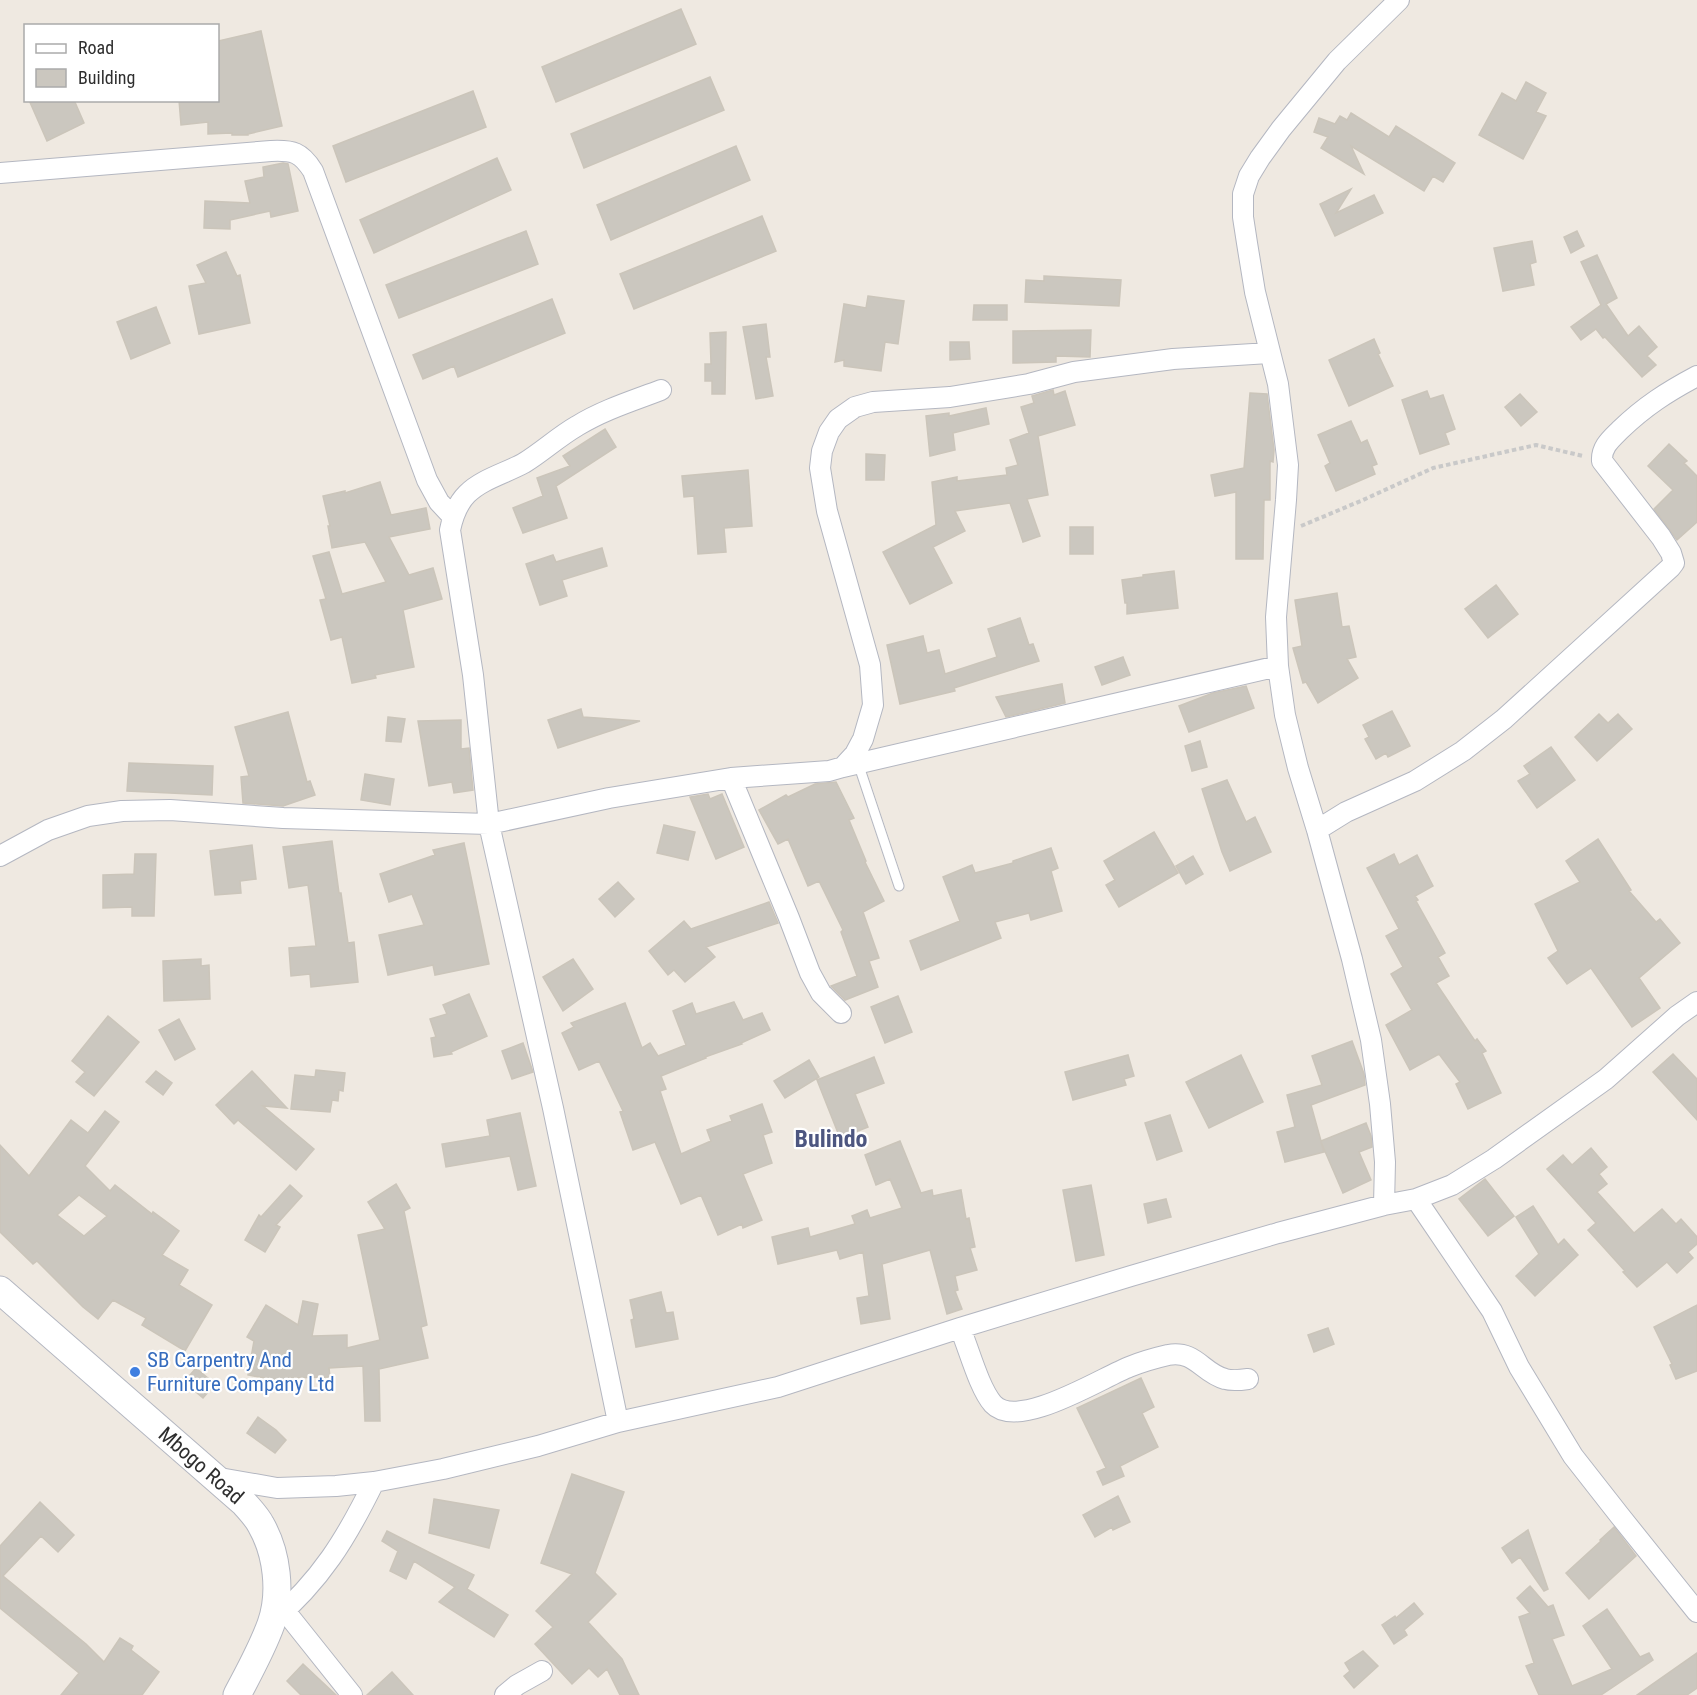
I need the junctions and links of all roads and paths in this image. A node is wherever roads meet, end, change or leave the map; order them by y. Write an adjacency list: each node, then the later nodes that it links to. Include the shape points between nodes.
1 (1399, 0): 3 (street, via 1337,61 1281,129 1249,176 1243,217)
2 (0, 172): 7 (street, via 286,150 298,153 313,171 427,480)
3 (1269, 353): 8 (street, via 1278,384 1288,465); 10 (street, via 1173,359 1074,372 950,397 873,402 855,407 838,419 822,451 820,468 827,511 870,664 873,696 869,721)
4 (1697, 376): 6 (street, via 1639,411 1606,444)
5 (661, 390): 7 (street, via 575,427 530,459 468,493)
6 (1602, 461): 8 (path, via 1536,445 1433,468); 13 (street, via 1661,537 1674,563 1463,751 1415,781 1346,812)
7 (453, 517): 12 (street, via 450,530)
8 (1284, 533): 9 (street, via 1276,616)
9 (1278, 666): 10 (street); 13 (street, via 1285,716)
10 (851, 765): 11 (street, via 829,771); 15 (lane)
11 (731, 778): 12 (street, via 609,798); 17 (street, via 810,973 820,993)
12 (489, 824): 14 (street, via 122,811 88,816 48,830); 23 (street)
13 (1317, 830): 19 (street, via 1371,1040 1384,1150)
14 (0, 856)
15 (899, 886)
16 (1697, 1002): 18 (street, via 1606,1079 1494,1159 1452,1185)
17 (841, 1013)
18 (1416, 1199): 19 (street); 26 (street, via 1483,1296 1519,1367 1573,1456)
19 (1384, 1205): 21 (street)
20 (0, 1290): 24 (main road, Mbogo Road)
21 (960, 1328): 22 (street, via 985,1390 995,1405 1008,1412 1044,1406 1130,1366 1169,1355 1190,1356 1227,1380); 23 (street, via 778,1387)
22 (1248, 1379)
23 (618, 1422): 25 (street, via 538,1446)
24 (213, 1476): 25 (street, via 277,1488); 27 (main road, Mbogo Road, via 261,1524 272,1550)
25 (374, 1482): 27 (street, via 315,1581)
26 (1697, 1612)
27 (279, 1617): 29 (main road, Mbogo Road); 30 (street)
28 (542, 1671): 31 (street)
29 (237, 1695)
30 (352, 1695)
31 (505, 1695)

